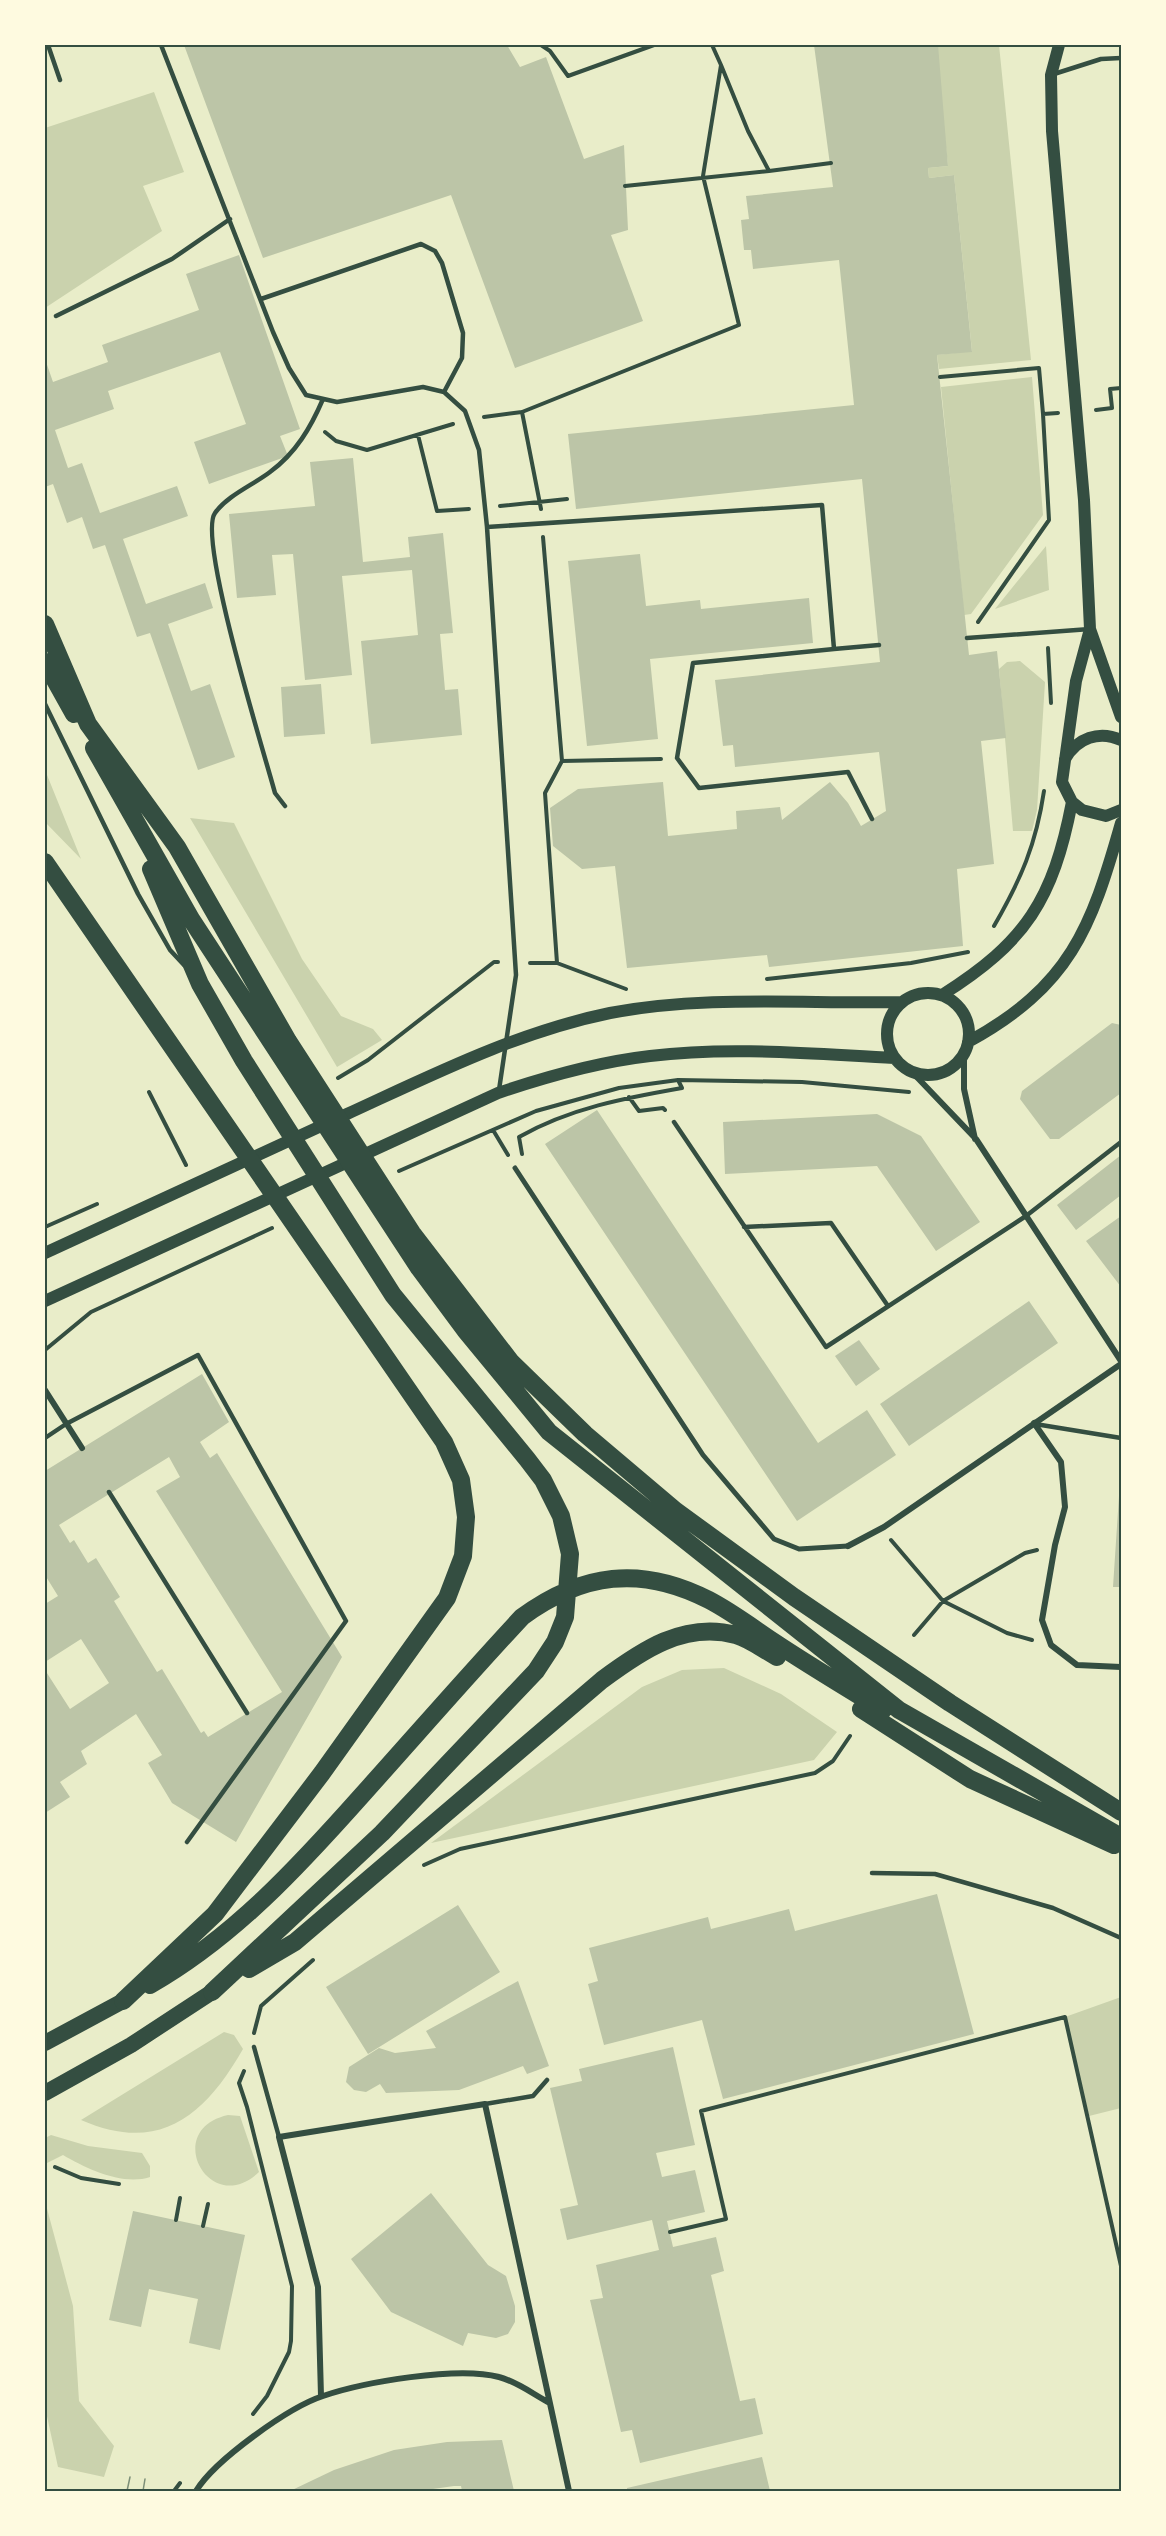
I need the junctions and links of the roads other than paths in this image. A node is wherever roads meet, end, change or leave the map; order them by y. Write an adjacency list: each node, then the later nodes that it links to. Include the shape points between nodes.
1 (48, 45): 6 (lane)
2 (161, 45): 7 (lane)
3 (1059, 45): 5 (main road)
4 (1121, 58): 5 (lane, via 1101,59)
5 (1051, 75): 14 (main road, via 1052,131 1084,500)
6 (60, 80)
7 (230, 219): 8 (lane); 9 (lane, via 172,259)
8 (261, 299): 10 (lane, via 421,244 435,251 464,333 462,358); 11 (lane, via 289,368 306,395)
9 (56, 316)
10 (444, 392): 11 (lane, via 423,387 337,402); 12 (lane, via 465,411 479,450)
11 (323, 399): 25 (lane, via 292,452 222,505 213,515 211,533 218,580 275,793)
12 (488, 527): 17 (lane, via 822,505); 33 (lane, via 516,975)
13 (45, 624): 21 (highway)
14 (1090, 629): 15 (lane); 20 (main road); 23 (main road, via 1076,681)
15 (967, 638)
16 (879, 645): 17 (lane)
17 (834, 649): 27 (lane, via 693,663 677,758 699,788 848,772)
18 (45, 662): 60 (highway, via 191,919 419,1268 549,1432 899,1710)
19 (45, 704): 30 (lane, via 138,894 170,950)
20 (1121, 717)
21 (88, 724): 30 (highway); 58 (highway, via 177,847 288,1041 412,1233 472,1315 543,1396 676,1511 794,1597)
22 (1121, 740): 23 (main road, via 1102,735 1090,737 1070,751)
23 (1065, 760): 24 (main road, via 1062,783)
24 (1072, 802): 26 (main road, via 1106,816); 31 (main road, via 1054,874 1028,923 992,961)
25 (285, 806)
26 (1121, 810)
27 (872, 819)
28 (1121, 823): 34 (main road, via 1095,907 1069,957 1021,1008)
29 (45, 862): 66 (highway, via 444,1442 461,1480 466,1516 463,1556 447,1598 215,1914)
30 (200, 984): 65 (highway, via 244,1061 393,1295 543,1480 561,1516 570,1554 565,1617 537,1671 382,1833)
31 (942, 995): 32 (main road, via 920,993); 34 (main road, via 952,1000 966,1019)
32 (901, 1002): 33 (main road, via 681,1004 609,1014); 35 (main road, via 892,1012 887,1029 888,1047)
33 (508, 1042): 37 (lane); 44 (main road)
34 (966, 1048): 36 (main road, via 948,1070 924,1075); 39 (street, via 964,1089)
35 (894, 1058): 36 (main road); 37 (main road, via 757,1052 651,1056 552,1075)
36 (912, 1072): 39 (street)
37 (498, 1092): 45 (main road)
38 (674, 1122): 43 (lane)
39 (976, 1139): 42 (street)
40 (1121, 1142): 42 (lane)
41 (515, 1168): 55 (street, via 704,1455 774,1539 799,1549)
42 (1026, 1216): 46 (lane); 47 (street)
43 (744, 1227): 46 (lane, via 831,1223); 46 (lane, via 826,1347)
44 (45, 1253)
45 (45, 1301)
46 (888, 1306)
47 (1121, 1362): 50 (street)
48 (45, 1390): 49 (street)
49 (66, 1424): 51 (lane); 53 (street); 61 (lane, via 198,1355 346,1621)
50 (1034, 1424): 52 (lane); 55 (street, via 884,1527); 56 (street, via 1061,1462 1065,1507 1042,1620 1051,1645 1077,1665)
51 (45, 1438)
52 (1121, 1438)
53 (82, 1448)
54 (109, 1492): 57 (lane)
55 (848, 1546)
56 (1121, 1667)
57 (247, 1713)
58 (1121, 1812)
59 (1121, 1818): 66 (highway, via 967,1762 710,1600 666,1582 625,1577 585,1583 549,1597 522,1617 319,1844 245,1919 191,1962)
60 (1121, 1837)
61 (187, 1842)
62 (1121, 1848): 65 (highway, via 970,1779 738,1635 709,1631 681,1635 640,1652 602,1680 295,1942)
63 (872, 1873): 64 (lane, via 935,1874 1053,1908)
64 (1121, 1938)
65 (212, 1992): 70 (highway, via 131,2045)
66 (123, 2001): 67 (highway)
67 (45, 2043)
68 (254, 2047): 72 (lane)
69 (547, 2080): 71 (lane, via 533,2096)
70 (45, 2093)
71 (485, 2104): 72 (street); 74 (street)
72 (279, 2137): 73 (street, via 318,2287)
73 (321, 2396): 74 (street, via 398,2378 452,2373 500,2377); 75 (street, via 252,2436)
74 (548, 2402): 76 (street)
75 (196, 2491)
76 (569, 2491)

